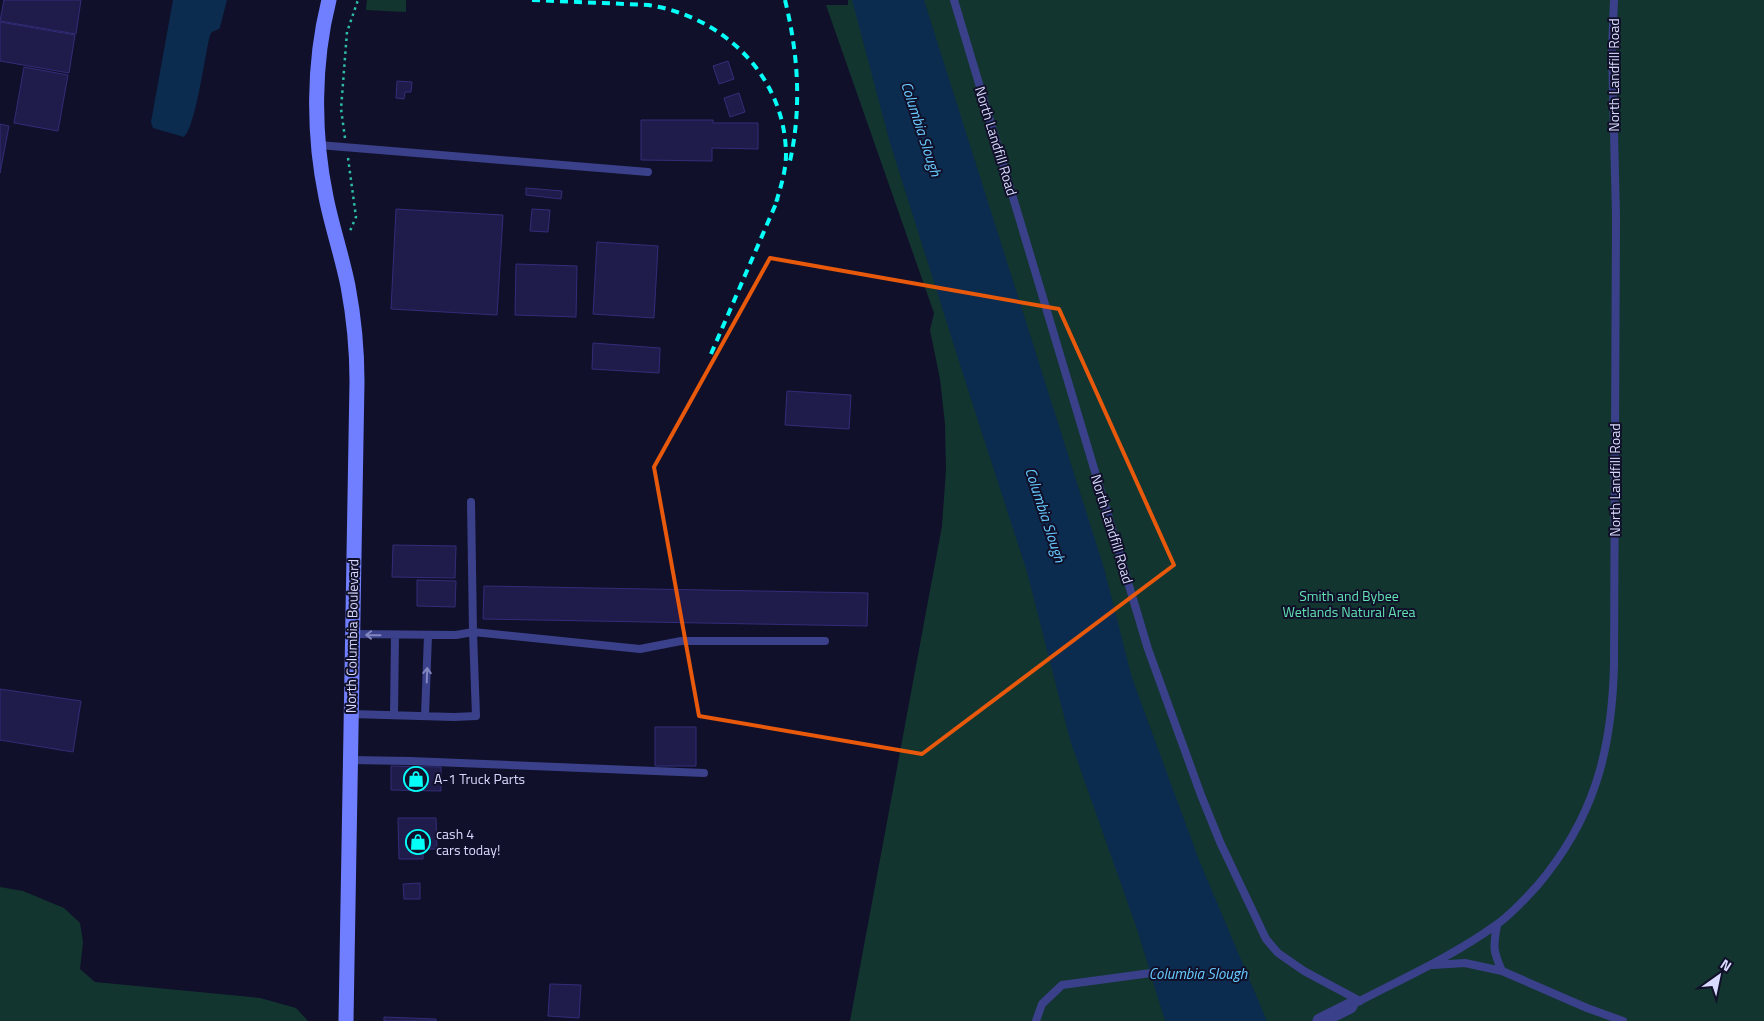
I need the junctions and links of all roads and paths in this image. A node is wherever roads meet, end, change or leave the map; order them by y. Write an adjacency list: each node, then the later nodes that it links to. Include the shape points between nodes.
1 (320, 0): 6 (main road)
2 (329, 0): 6 (main road, North Columbia Boulevard)
3 (358, 0): 8 (path, via 347,32 341,109)
4 (954, 0): 26 (lane, North Landfill Road, via 1148,649 1201,795 1266,939 1278,953)
5 (1614, 0): 22 (lane, North Landfill Road, via 1613,704 1604,759 1592,797 1548,872 1520,905)
6 (325, 18): 7 (main road, North Columbia Boulevard, via 318,73)
7 (319, 145): 8 (lane); 10 (main road, North Columbia Boulevard, via 326,197)
8 (346, 146): 9 (lane); 10 (path, via 356,217)
9 (648, 172)
10 (340, 253): 13 (main road, North Columbia Boulevard, via 353,317 357,360)
11 (471, 502): 12 (lane)
12 (473, 632): 15 (lane); 16 (lane, via 640,649 681,641); 19 (lane, via 476,716)
13 (352, 634): 14 (lane, one-way to 13); 17 (main road, North Columbia Boulevard)
14 (395, 635): 15 (lane); 18 (lane)
15 (428, 635): 19 (lane, one-way to 15)
16 (825, 641)
17 (351, 714): 18 (lane); 20 (main road, North Columbia Boulevard)
18 (394, 715): 19 (lane)
19 (425, 716)
20 (350, 760): 21 (lane); 27 (main road, North Columbia Boulevard)
21 (704, 773)
22 (1497, 925): 23 (lane, North Landfill Road); 24 (lane, via 1493,945)
23 (1431, 965): 24 (lane, North Landfill Road, via 1465,963); 26 (lane, North Landfill Road)
24 (1502, 971): 30 (lane, North Landfill Road)
25 (1151, 973): 28 (lane, via 1062,985 1042,1004)
26 (1354, 1003): 29 (street, North Landfill Road)
27 (346, 1021)
28 (1036, 1021)
29 (1320, 1021)
30 (1623, 1021)

